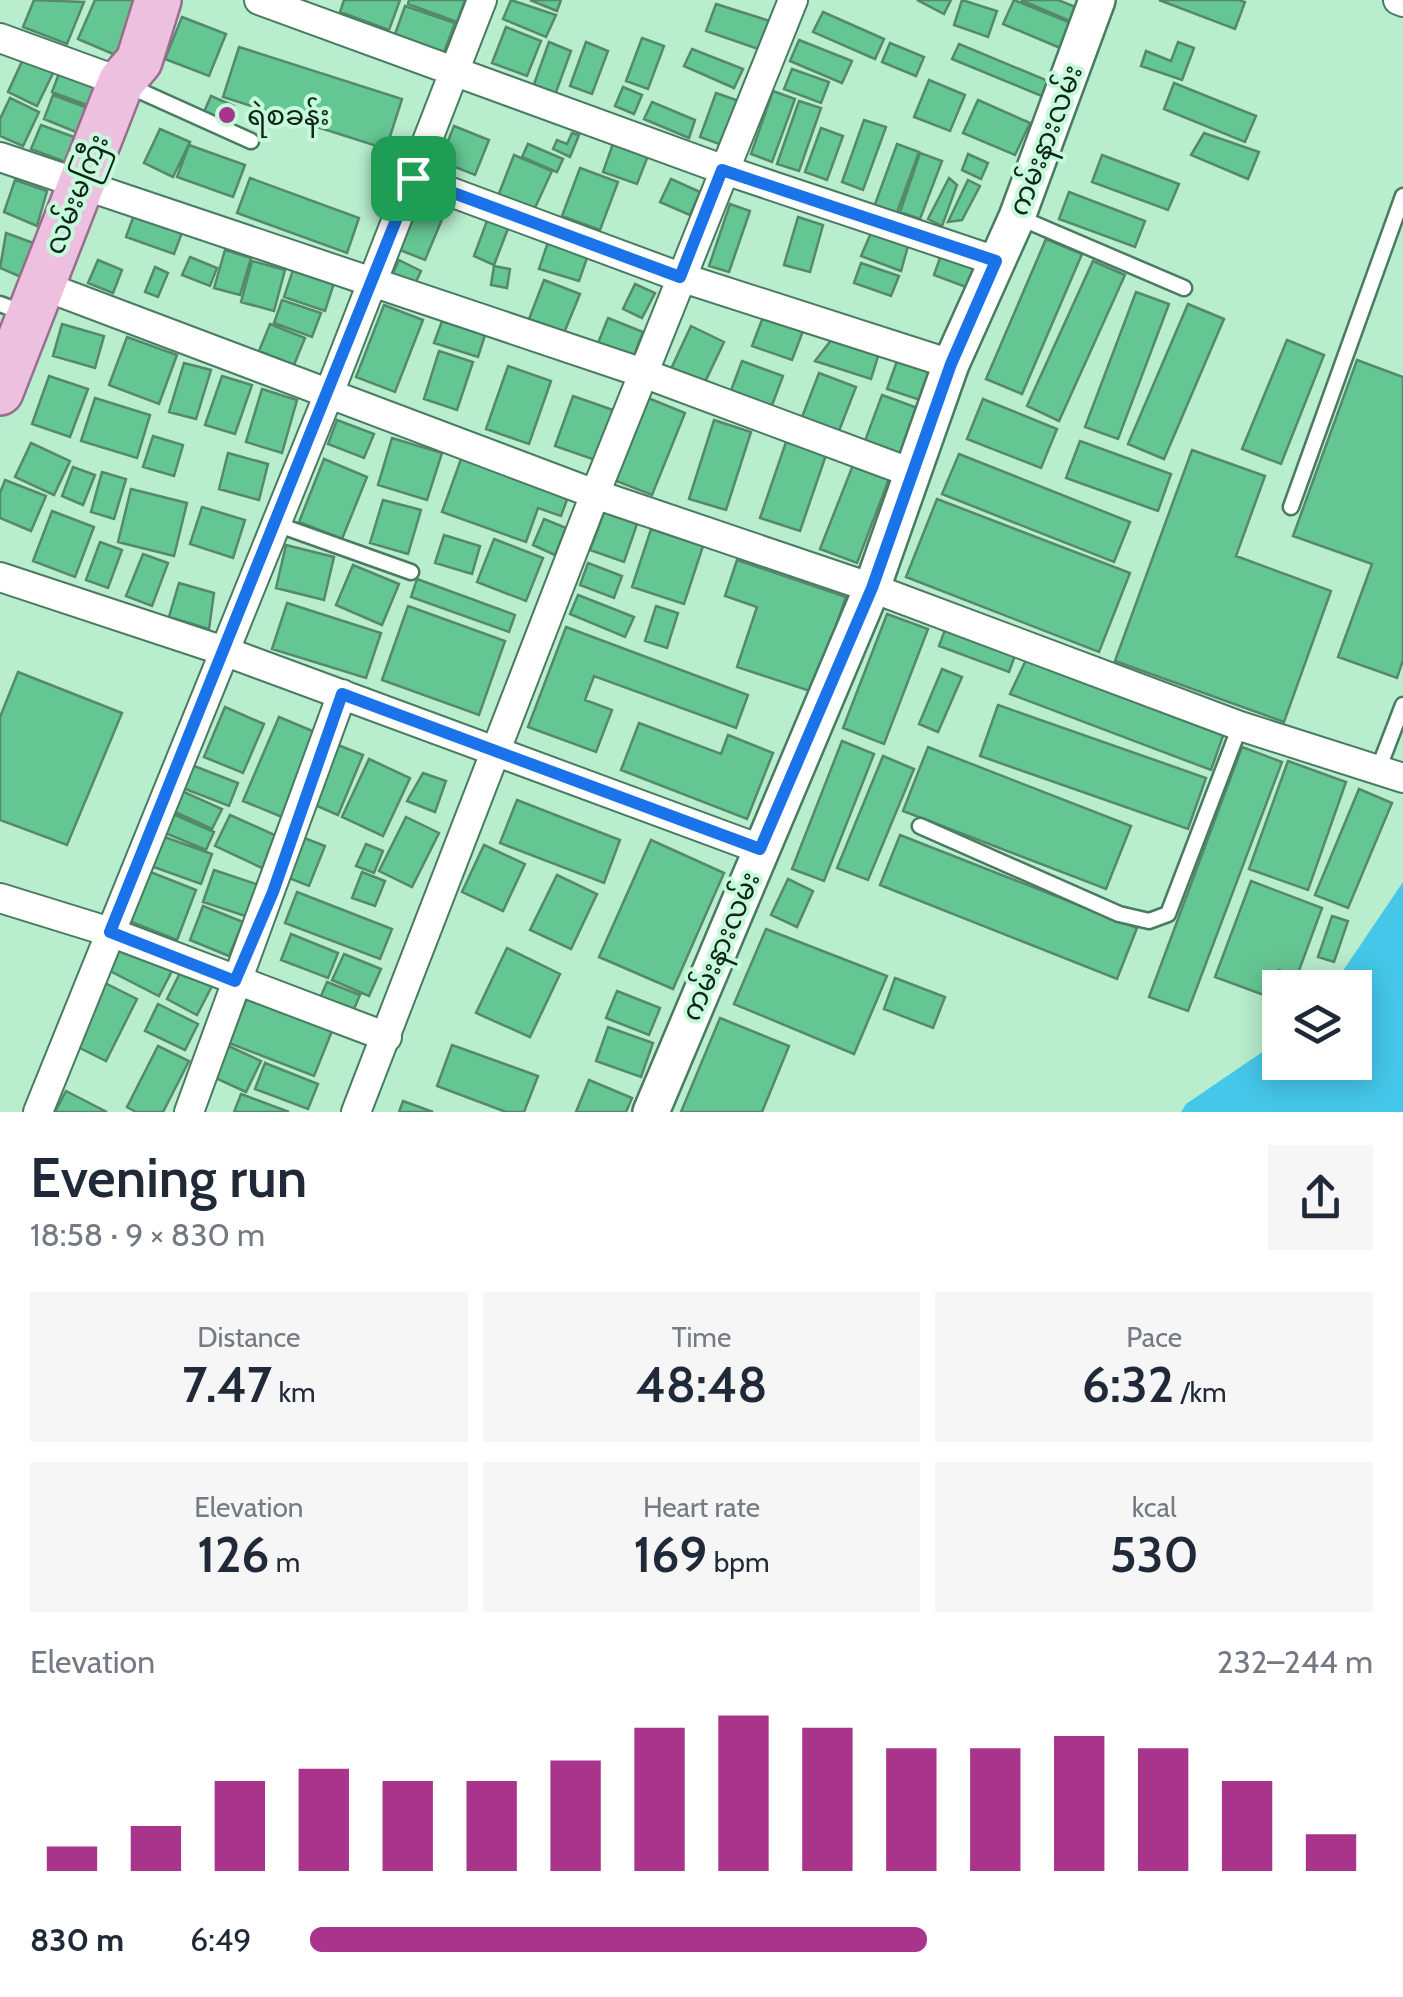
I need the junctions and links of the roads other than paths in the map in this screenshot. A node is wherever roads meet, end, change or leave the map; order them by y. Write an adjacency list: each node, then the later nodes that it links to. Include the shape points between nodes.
1 (158, 0): 8 (main road, လမ်းမကြီး, via 139,61)
2 (259, 0): 7 (street)
3 (482, 0): 7 (street)
4 (793, 0): 11 (street)
5 (1097, 0): 15 (street, ကမ်းနားလမ်း)
6 (0, 38): 8 (street)
7 (454, 74): 11 (street); 12 (street)
8 (121, 82): 9 (lane); 13 (main road, လမ်းမကြီး)
9 (251, 141)
10 (0, 157): 13 (street)
11 (722, 170): 16 (street); 17 (street)
12 (413, 178): 17 (street); 18 (street)
13 (80, 185): 18 (street); 20 (main road, လမ်းမကြီး)
14 (1403, 196): 27 (lane)
15 (1017, 217): 16 (street, ကမ်းနားလမ်း); 19 (lane)
16 (996, 261): 21 (street, ကမ်းနားလမ်း)
17 (680, 277): 21 (street); 22 (street)
18 (372, 286): 22 (street); 24 (street)
19 (1184, 288)
20 (23, 301): 23 (main road, လမ်းမကြီး); 24 (street)
21 (951, 364): 25 (street, ကမ်းနားလမ်း)
22 (642, 373): 25 (street); 26 (street)
23 (0, 392)
24 (328, 396): 26 (street); 28 (street)
25 (912, 473): 31 (street, ကမ်းနားလမ်း)
26 (595, 494): 31 (street); 36 (street)
27 (1291, 507)
28 (276, 524): 29 (lane); 32 (street)
29 (412, 572)
30 (0, 577): 32 (street)
31 (872, 588): 35 (street); 39 (street, ကမ်းနားလမ်း)
32 (224, 651): 33 (street); 41 (street)
33 (342, 694): 36 (street); 42 (street)
34 (1403, 705): 37 (lane)
35 (1240, 726): 37 (street); 38 (lane, via 1168,914 1149,921 1119,914)
36 (496, 751): 39 (street); 43 (street)
37 (1390, 774)
38 (920, 826)
39 (760, 849): 47 (street, ကမ်းနားလမ်း)
40 (0, 898): 41 (street)
41 (110, 932): 42 (street); 44 (street)
42 (235, 981): 43 (street); 45 (street)
43 (387, 1037): 46 (street)
44 (38, 1112)
45 (189, 1112)
46 (356, 1112)
47 (651, 1112)

